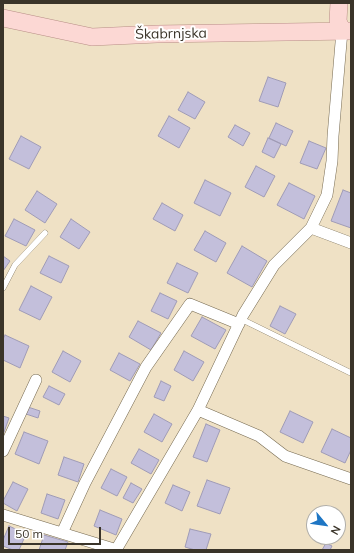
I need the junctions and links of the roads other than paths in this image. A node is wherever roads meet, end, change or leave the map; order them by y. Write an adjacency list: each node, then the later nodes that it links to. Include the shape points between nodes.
1 (339, 3): 3 (main road, via 338,21)
2 (3, 18): 3 (main road, Škabrnjska, via 92,36)
3 (348, 28): 4 (street, via 327,194)
4 (311, 228): 6 (street); 8 (street, via 274,265)
5 (45, 233): 7 (lane, via 15,265)
6 (351, 243)
7 (3, 288)
8 (240, 322): 9 (lane); 11 (street); 15 (street, via 190,304 146,366)
9 (351, 373)
10 (36, 380): 12 (street)
11 (198, 410): 13 (street, via 259,436 285,456); 16 (street)
12 (3, 451)
13 (351, 478)
14 (3, 515): 15 (street)
15 (62, 533): 16 (street)
16 (116, 550)

